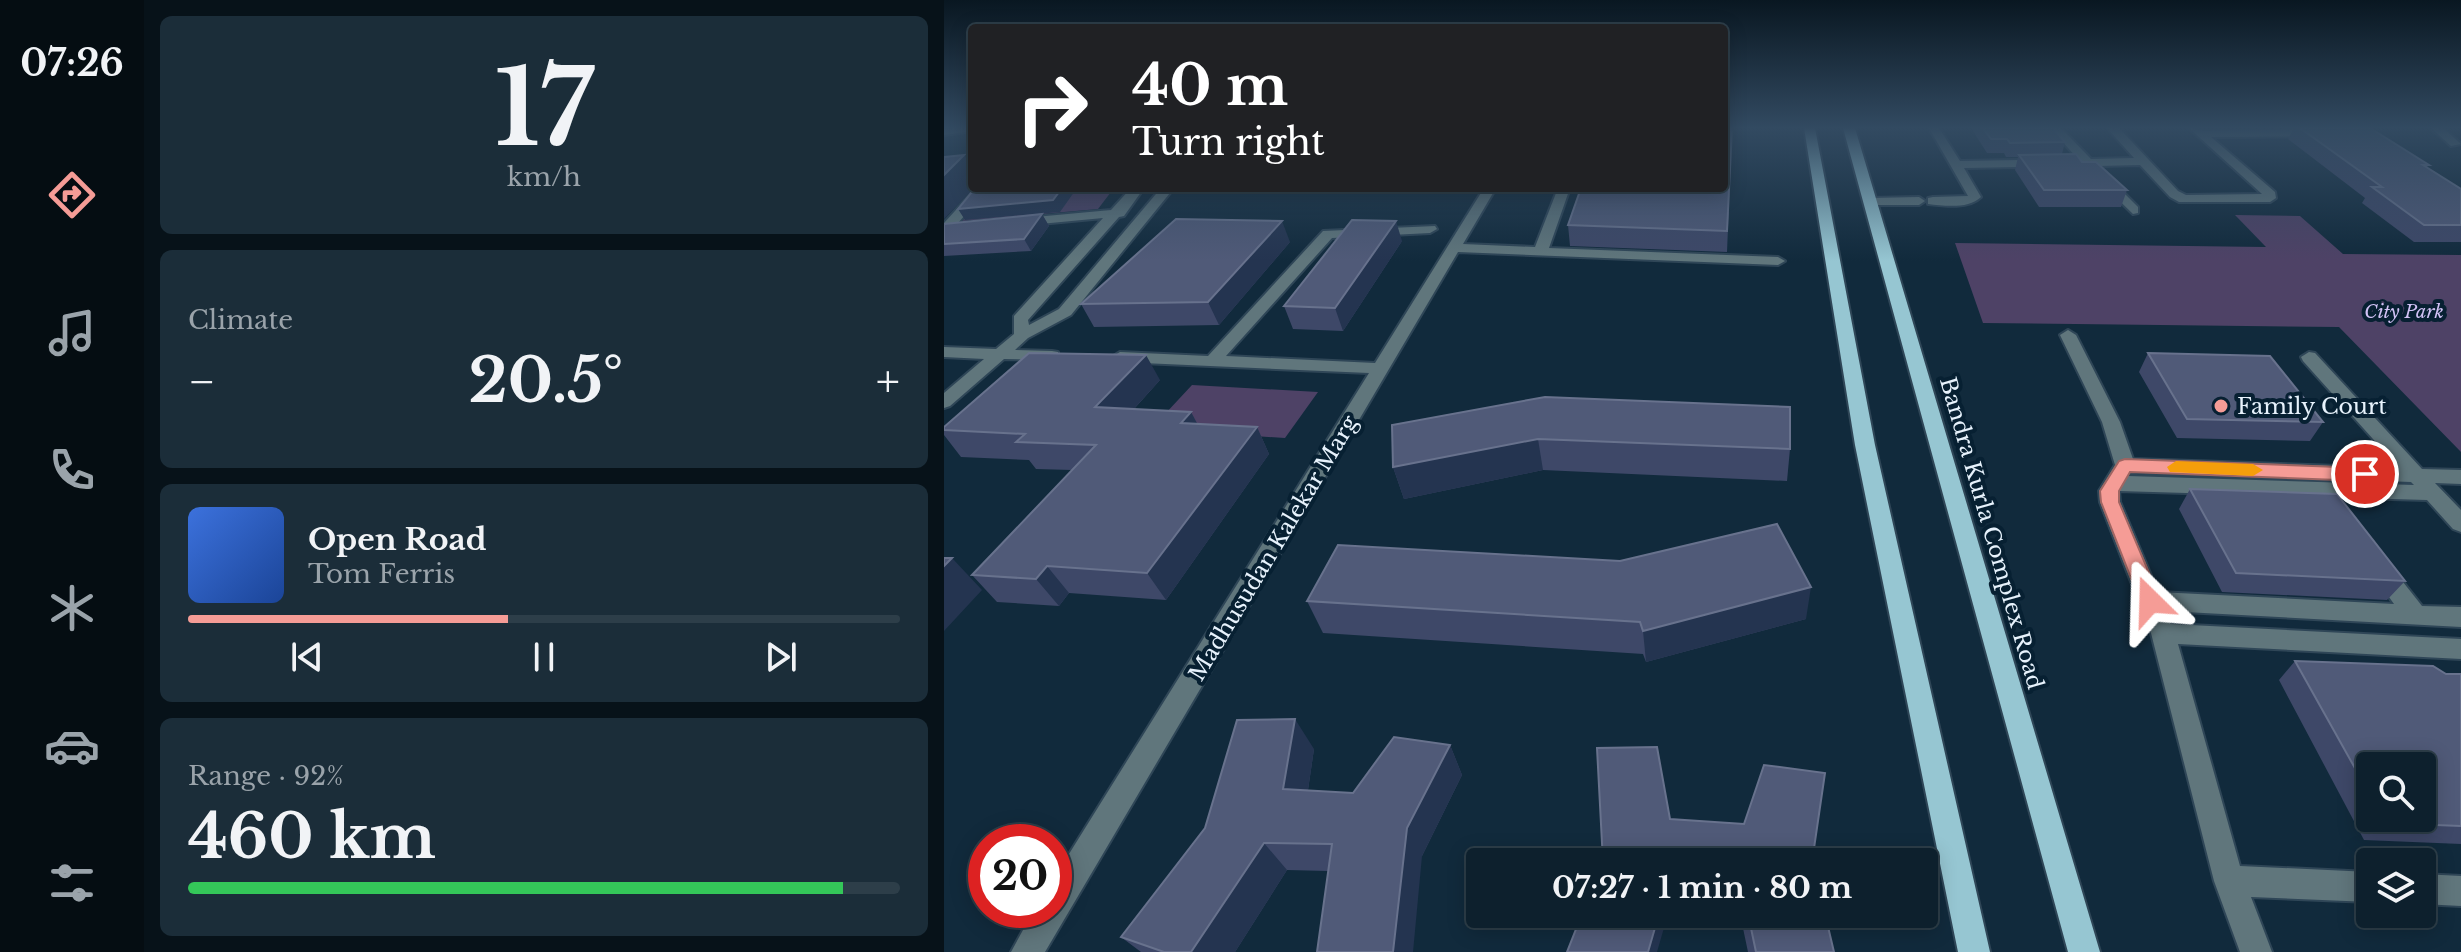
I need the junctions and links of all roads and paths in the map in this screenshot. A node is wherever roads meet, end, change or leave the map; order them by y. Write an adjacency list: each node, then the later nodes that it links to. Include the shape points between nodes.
1 (1817, 172): 54 (main road, via 1865,445)
2 (1862, 172): 12 (main road, Bandra Kurla Complex Road)
3 (1960, 172): 12 (street, via 1975,197 1969,201)
4 (2098, 172): 13 (street)
5 (2154, 172): 6 (street, via 2184,199 2270,198)
6 (2245, 172)
7 (979, 192): 17 (street)
8 (1135, 192): 14 (street)
9 (1165, 192): 20 (street)
10 (1488, 192): 19 (street, Madhusudan Kalekar Marg)
11 (1562, 192): 21 (street)
12 (1870, 202): 55 (main road, Bandra Kurla Complex Road)
13 (2133, 210)
14 (1119, 213): 15 (street); 22 (street)
15 (1008, 220)
16 (976, 224): 17 (street)
17 (947, 228)
18 (1430, 229): 31 (street, via 1328,234)
19 (1454, 248): 21 (street); 32 (street, Madhusudan Kalekar Marg)
20 (1119, 249): 22 (street); 24 (street, via 1065,312)
21 (1540, 252): 23 (street)
22 (1081, 253): 24 (street, via 1020,319)
23 (1778, 261)
24 (1022, 335): 27 (street)
25 (2068, 335): 34 (street, via 2111,422)
26 (944, 352): 27 (street)
27 (1003, 354): 28 (street); 33 (street)
28 (1063, 356)
29 (1108, 357): 31 (street)
30 (2309, 357): 35 (street)
31 (1213, 360): 32 (street)
32 (1382, 368): 47 (street, Madhusudan Kalekar Marg)
33 (944, 402)
34 (2119, 474): 35 (street); 37 (street); 42 (street, via 2110,502)
35 (2417, 476): 36 (street); 38 (street)
36 (2461, 477)
37 (2320, 490): 38 (street); 39 (street)
38 (2433, 493): 40 (street)
39 (2339, 515)
40 (2461, 524)
41 (2368, 553): 43 (street)
42 (2150, 601): 43 (street); 45 (street)
43 (2416, 615): 44 (street)
44 (2461, 617)
45 (2163, 633): 46 (street); 48 (street)
46 (2456, 656)
47 (1072, 878)
48 (2229, 881): 49 (street); 56 (street)
49 (2356, 886)
50 (2436, 890): 51 (street)
51 (2461, 891)
52 (1042, 928): 53 (street, Madhusudan Kalekar Marg)
53 (1027, 952)
54 (1974, 952)
55 (2084, 952)
56 (2256, 952)

